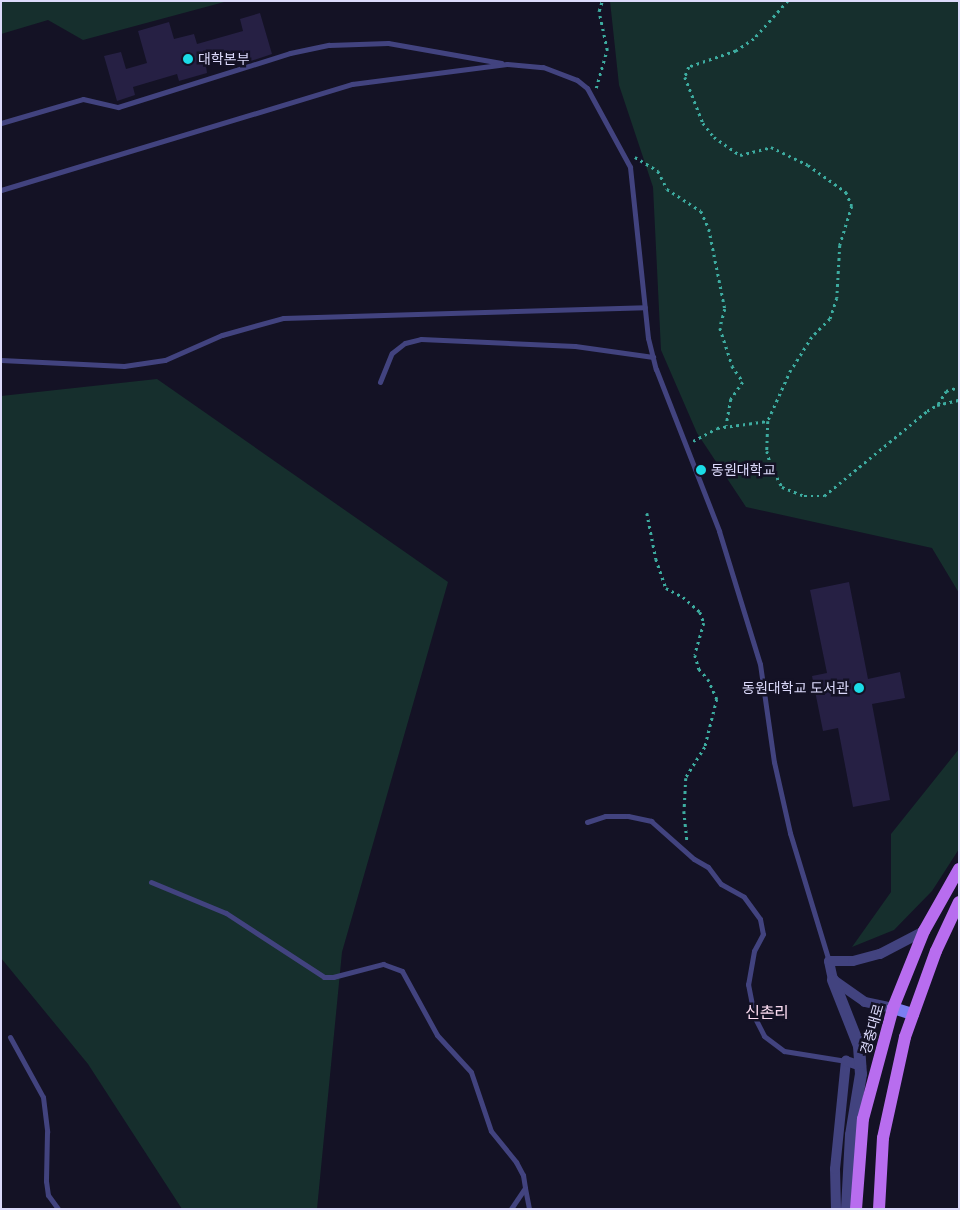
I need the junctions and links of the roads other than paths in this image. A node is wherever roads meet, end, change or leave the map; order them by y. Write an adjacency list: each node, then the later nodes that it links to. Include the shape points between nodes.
1 (508, 64): 2 (lane, via 388,43 329,45 290,53 118,107 83,99); 3 (lane, via 352,84); 4 (lane, via 542,67 562,73 577,80 593,96 630,166)
2 (1, 124)
3 (1, 190)
4 (645, 307): 5 (lane); 6 (lane, via 283,318 222,335 165,360 132,365)
5 (653, 357): 7 (lane, via 575,346 421,339 405,343 392,354); 13 (lane, via 719,531 760,664 774,762 790,833)
6 (1, 360)
7 (380, 382)
8 (586, 822): 18 (lane, via 613,816 651,821 694,859 708,867 721,884 744,897 760,919 763,934 754,951 748,984 754,1016 764,1036 784,1051)
9 (959, 869): 12 (main road, 경충대로)
10 (151, 882): 20 (lane, via 226,913 324,977 383,964 402,971 437,1034 471,1072 491,1131 516,1162)
11 (959, 902): 16 (main road)
12 (924, 932): 13 (street, via 880,954 853,961); 15 (main road, 경충대로)
13 (829, 961): 14 (street)
14 (833, 980): 15 (street, via 865,1002); 19 (street, via 858,1046)
15 (893, 1008): 16 (main road); 26 (main road, 경충대로, via 864,1119)
16 (913, 1014): 27 (main road, via 883,1138)
17 (10, 1037): 21 (lane, via 43,1097 47,1132 46,1181 48,1195)
18 (846, 1061): 19 (street); 24 (street, via 835,1169)
19 (861, 1066): 25 (street, via 851,1135)
20 (525, 1188): 22 (lane); 23 (lane)
21 (58, 1209)
22 (510, 1209)
23 (529, 1209)
24 (836, 1209)
25 (848, 1209)
26 (856, 1209)
27 (879, 1209)

